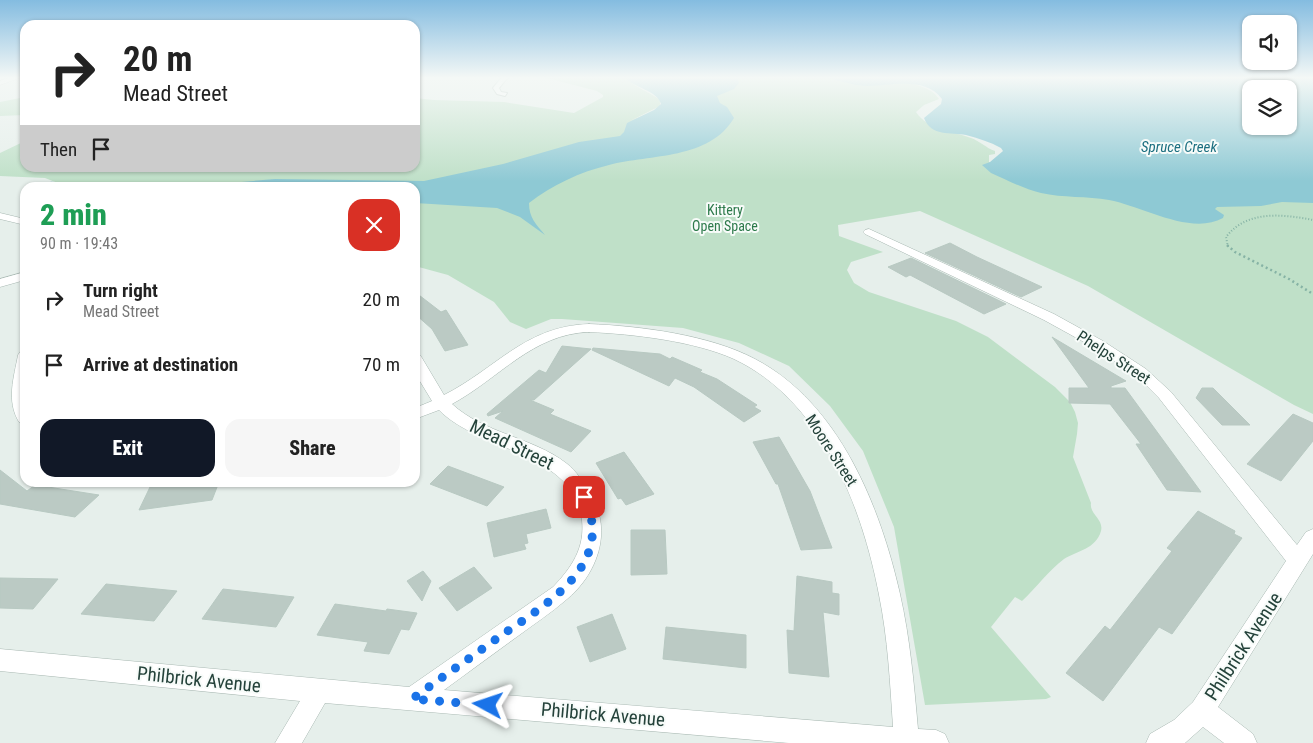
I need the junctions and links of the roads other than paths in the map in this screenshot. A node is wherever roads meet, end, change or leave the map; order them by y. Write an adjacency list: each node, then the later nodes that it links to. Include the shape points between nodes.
1 (0, 216): 2 (street)
2 (20, 221)
3 (869, 232): 10 (street, Phelps Street, via 1049,317 1142,372 1165,395)
4 (20, 277): 5 (street)
5 (0, 282)
6 (420, 370): 7 (street, Mead Street)
7 (442, 403): 8 (street, Moore Street); 13 (street, Mead Street, via 458,418 565,472 587,502 594,532 580,570 560,593); 15 (street, Moore Street, via 529,345 567,330 607,330 691,341 726,351 764,370 813,417 857,487 885,574)
8 (420, 412)
9 (1313, 537): 10 (street, Philbrick Avenue)
10 (1297, 560): 14 (street, Philbrick Avenue)
11 (0, 660): 12 (street, Philbrick Avenue)
12 (319, 691): 13 (street, Philbrick Avenue); 16 (street)
13 (412, 699): 15 (street, Philbrick Avenue)
14 (1202, 710): 18 (street, Philbrick Avenue, via 1189,724); 19 (street)
15 (907, 741): 17 (street, Philbrick Avenue)
16 (288, 743)
17 (936, 743)
18 (1159, 743)
19 (1244, 743)

